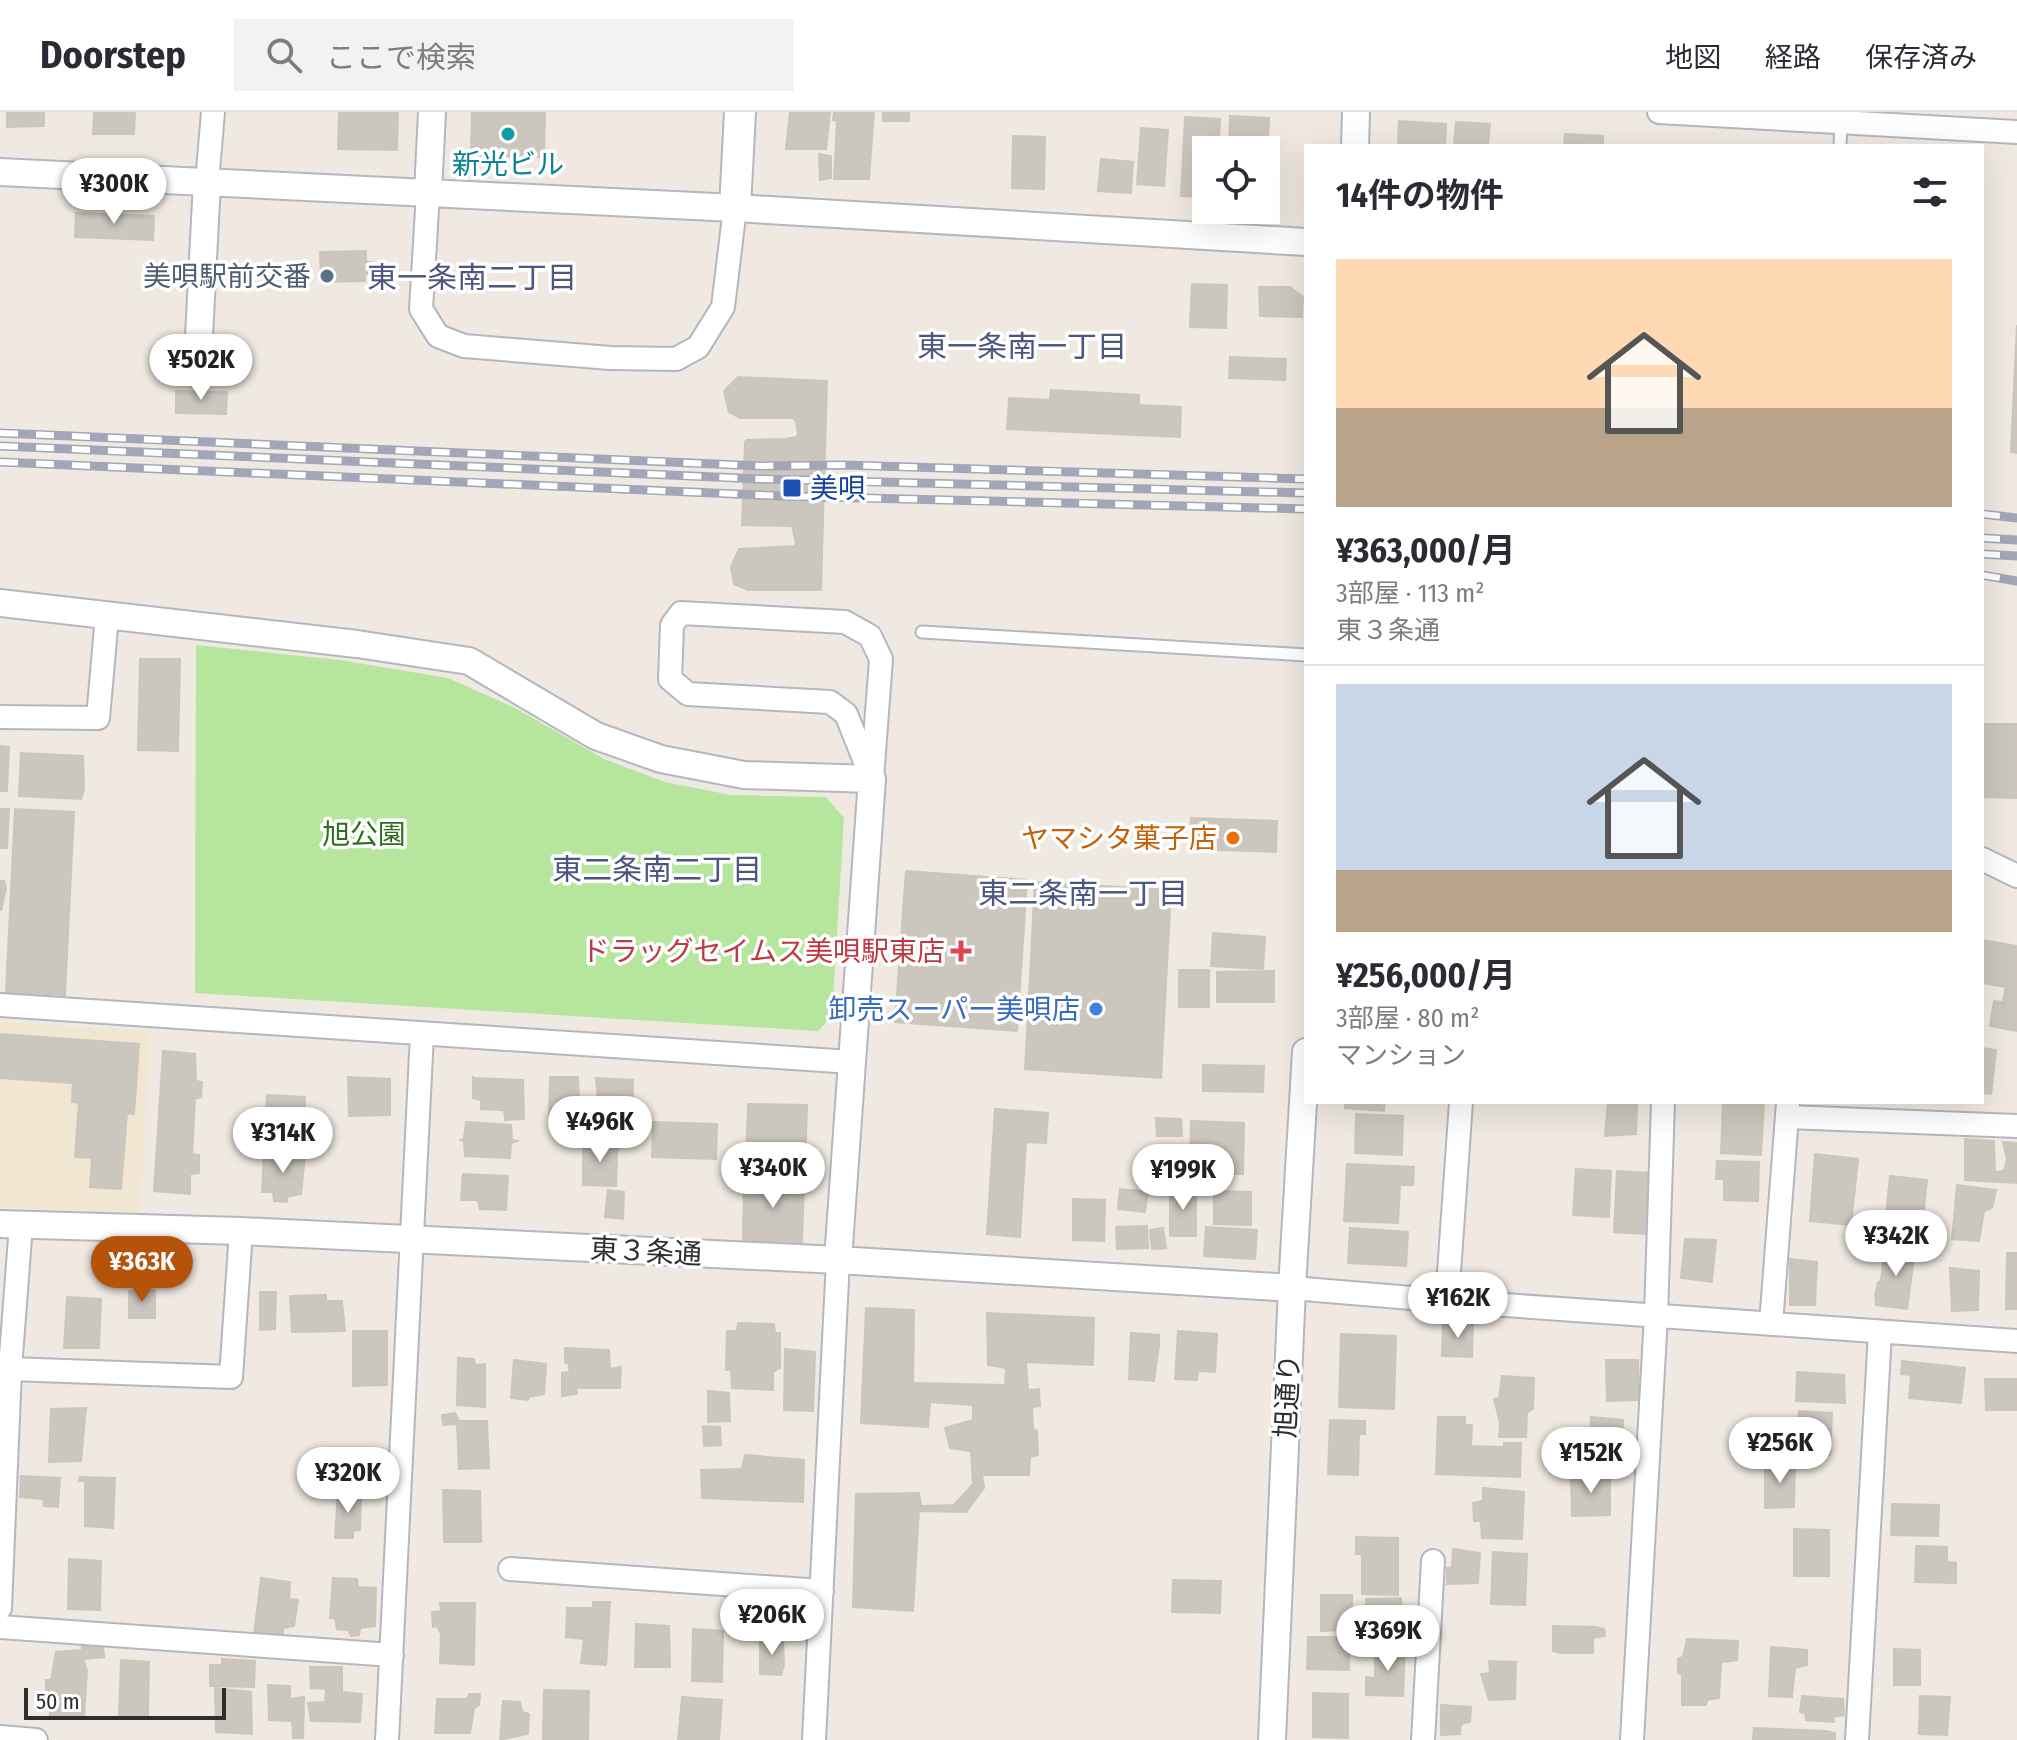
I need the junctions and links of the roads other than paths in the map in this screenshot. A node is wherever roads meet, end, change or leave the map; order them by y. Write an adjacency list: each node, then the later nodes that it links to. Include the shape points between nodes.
1 (213, 112): 11 (street)
2 (432, 112): 12 (street)
3 (740, 112): 13 (main road)
4 (1356, 112): 8 (street)
5 (1659, 112): 6 (street)
6 (1841, 116): 7 (street); 9 (lane)
7 (2017, 132)
8 (1355, 144)
9 (1840, 144)
10 (0, 172): 11 (street)
11 (207, 182): 12 (street); 15 (street)
12 (428, 193): 13 (street); 13 (street, via 421,309 438,336 464,346 610,358 676,359 698,347 723,307)
13 (735, 208): 14 (street)
14 (1304, 242)
15 (199, 336)
16 (0, 603): 17 (street)
17 (107, 616): 20 (street, via 98,718); 21 (street, via 469,661 596,736 661,759 744,775)
18 (922, 632): 19 (lane)
19 (1304, 655)
20 (0, 717)
21 (872, 779): 21 (street, via 846,714 830,702 688,694 679,687 670,679 672,625 681,613 845,622 870,636 881,659); 26 (street)
22 (1984, 860): 23 (street)
23 (2017, 876)
24 (0, 1005): 25 (street)
25 (422, 1034): 26 (street); 34 (street)
26 (852, 1062): 35 (street)
27 (1304, 1086): 36 (street, 旭通り)
28 (1461, 1104): 37 (street)
29 (1663, 1104): 38 (street)
30 (1787, 1109): 31 (street); 39 (street)
31 (2017, 1126)
32 (10, 1225): 33 (street, 東３条通); 42 (street)
33 (241, 1231): 34 (street, 東３条通); 42 (street, via 231,1377)
34 (413, 1239): 35 (street, 東３条通); 50 (street)
35 (838, 1260): 36 (street, 東３条通); 47 (street)
36 (1292, 1288): 37 (street); 55 (street, 旭通り)
37 (1447, 1301): 38 (street)
38 (1656, 1316): 39 (street); 57 (street)
39 (1771, 1324): 40 (street)
40 (1880, 1332): 41 (street); 58 (street)
41 (2017, 1341)
42 (10, 1369): 43 (street)
43 (4, 1430): 45 (street)
44 (1433, 1561): 56 (street)
45 (1, 1569): 48 (street)
46 (510, 1569): 47 (street)
47 (822, 1591): 54 (street)
48 (0, 1608)
49 (0, 1627): 50 (street)
50 (392, 1655): 53 (street)
51 (0, 1737): 52 (street)
52 (36, 1740)
53 (387, 1740)
54 (814, 1740)
55 (1272, 1740)
56 (1423, 1740)
57 (1632, 1740)
58 (1857, 1740)

